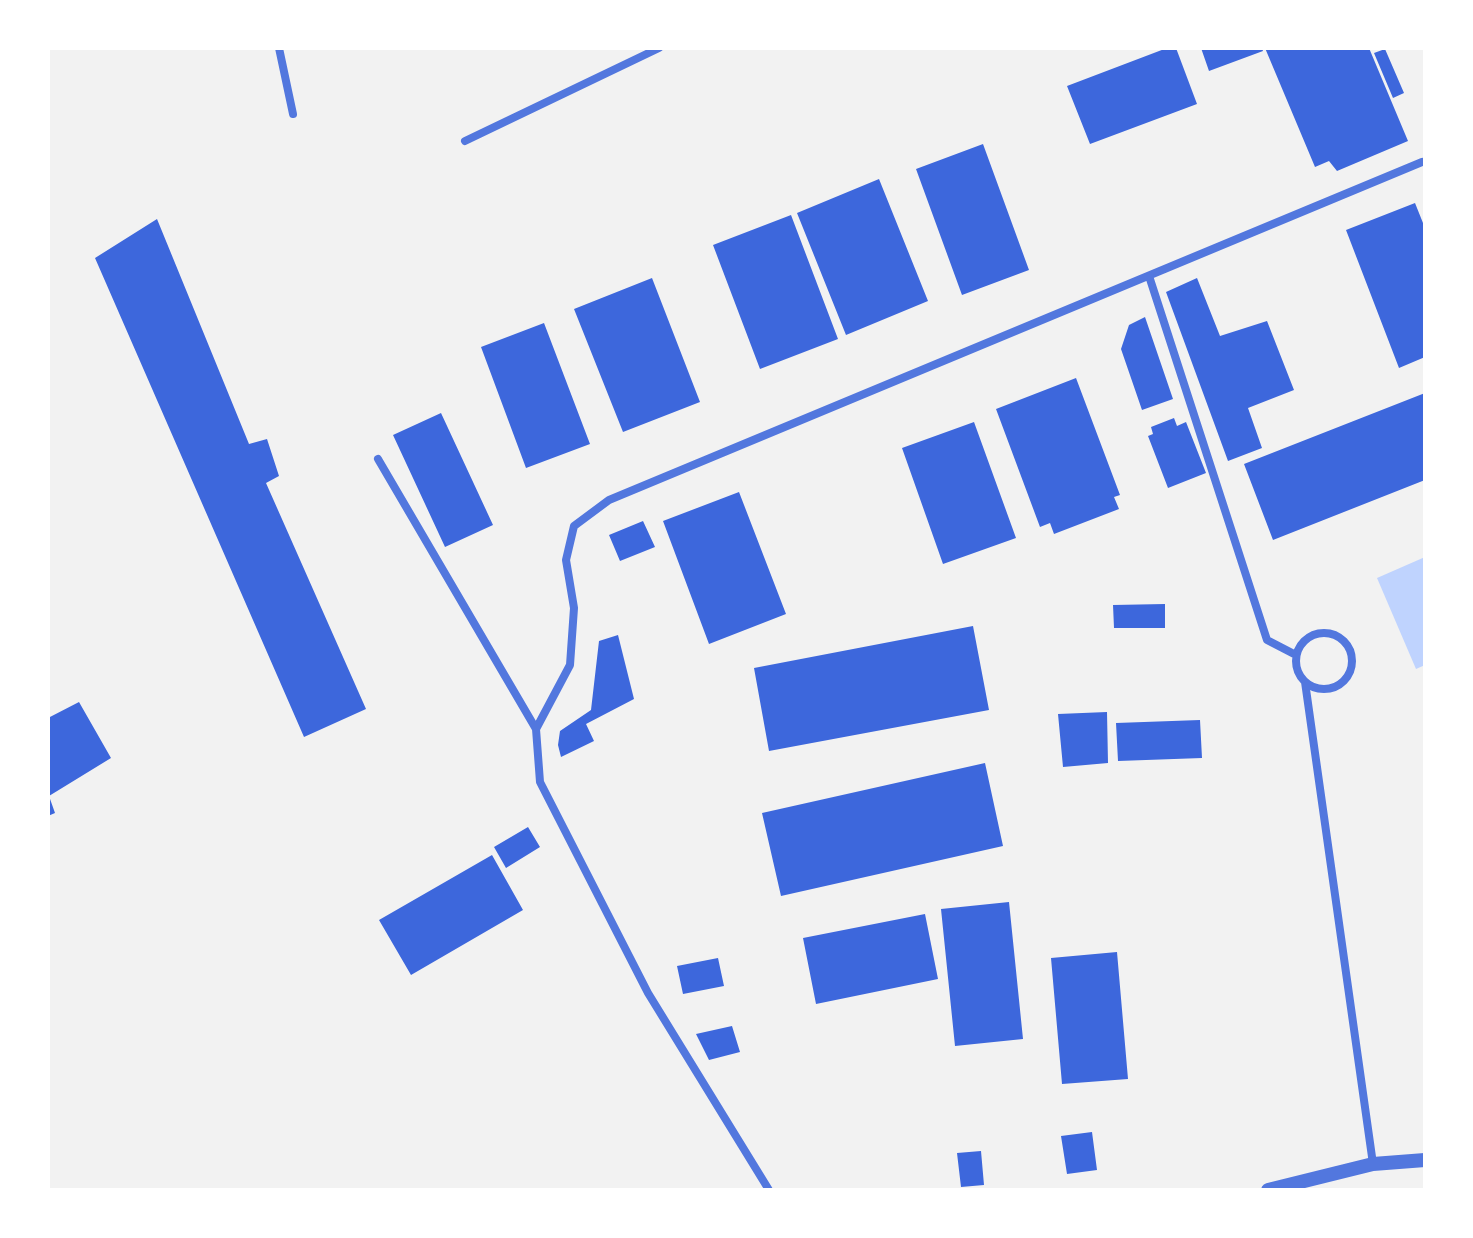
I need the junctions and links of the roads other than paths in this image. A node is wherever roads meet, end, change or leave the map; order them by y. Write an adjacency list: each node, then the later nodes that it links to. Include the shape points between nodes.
1 (279, 48): 3 (street)
2 (659, 48): 4 (street)
3 (293, 114)
4 (465, 141)
5 (1422, 162): 6 (street)
6 (1149, 276): 8 (street, via 1267,640); 10 (street, via 609,500 574,526 566,560 574,608 570,665)
7 (378, 459): 10 (street)
8 (1296, 655): 9 (street, via 1295,665); 9 (street, via 1306,639 1324,633 1342,640 1352,656 1349,673 1338,686 1321,690)
9 (1305, 682): 12 (street)
10 (536, 729): 13 (street, via 540,782 648,993)
11 (1425, 1160): 12 (street)
12 (1373, 1164): 14 (street)
13 (769, 1190)
14 (1268, 1190)

